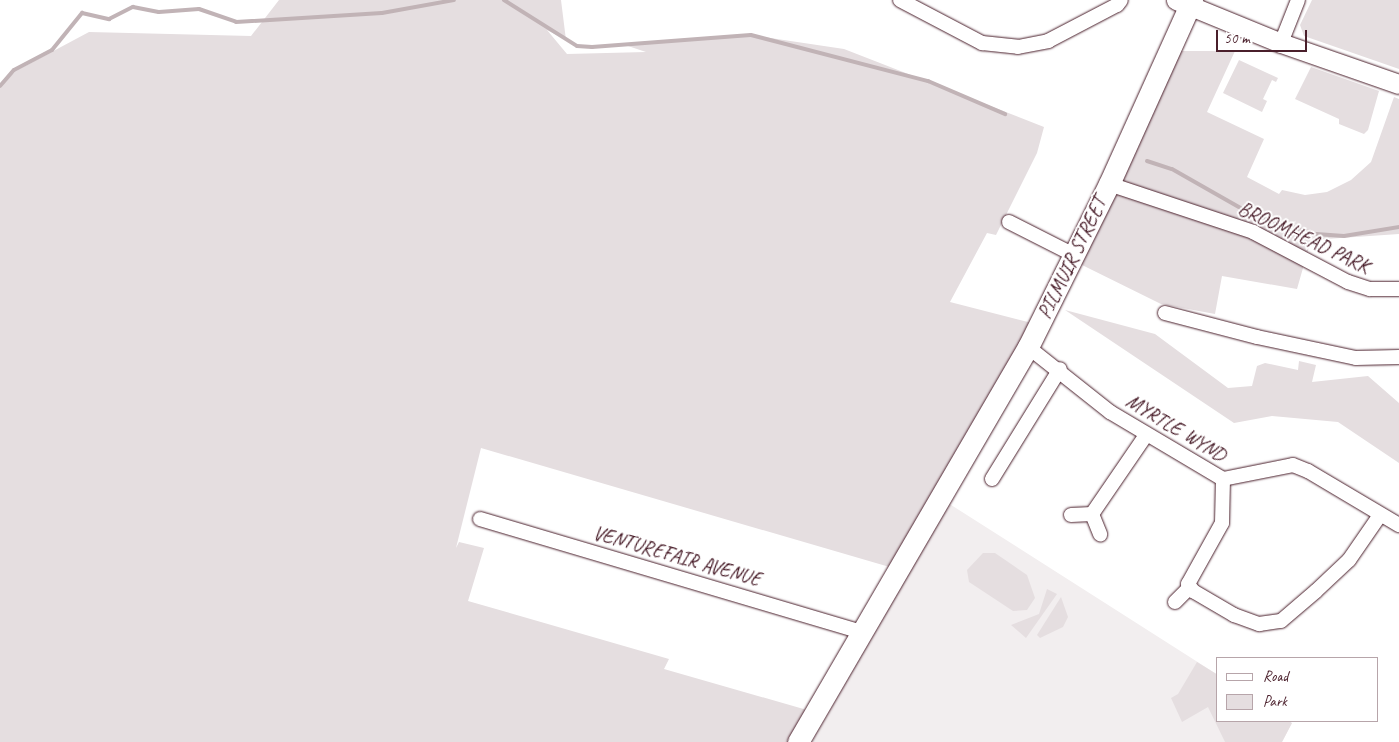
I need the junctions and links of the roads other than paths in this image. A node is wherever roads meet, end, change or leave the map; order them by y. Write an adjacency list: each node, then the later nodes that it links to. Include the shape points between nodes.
1 (900, 0): 2 (street, via 982,43 1018,48 1048,41)
2 (1121, 0)
3 (1298, 0): 5 (street)
4 (1186, 2): 5 (main road); 7 (main road, PILMUIR STREET)
5 (1280, 43): 6 (main road)
6 (1399, 84)
7 (1109, 184): 9 (main road, PILMUIR STREET); 10 (street, BROOMHEAD PARK, via 1253,232 1348,282 1370,289)
8 (1009, 222): 9 (street)
9 (1074, 255): 12 (main road, PILMUIR STREET)
10 (1399, 289)
11 (1165, 312): 13 (street, via 1257,338 1356,358)
12 (1028, 347): 14 (street, MYRTLE WYND); 26 (main road, PILMUIR STREET)
13 (1399, 357)
14 (1060, 369): 15 (street, MYRTLE WYND, via 1110,412); 16 (street)
15 (1146, 435): 17 (street, MYRTLE WYND); 18 (street)
16 (992, 478)
17 (1223, 479): 20 (street, MYRTLE WYND, via 1293,465 1308,470); 24 (street, via 1222,523 1216,539 1191,577)
18 (1092, 514): 19 (street); 23 (street)
19 (1071, 515)
20 (1380, 515): 22 (street, MYRTLE WYND); 24 (street, via 1349,560 1281,621 1259,624 1234,615)
21 (480, 519): 26 (street, VENTUREFAIR AVENUE)
22 (1399, 525)
23 (1100, 534)
24 (1190, 587): 25 (street)
25 (1176, 602)
26 (862, 632): 27 (main road, PILMUIR STREET)
27 (798, 742)

